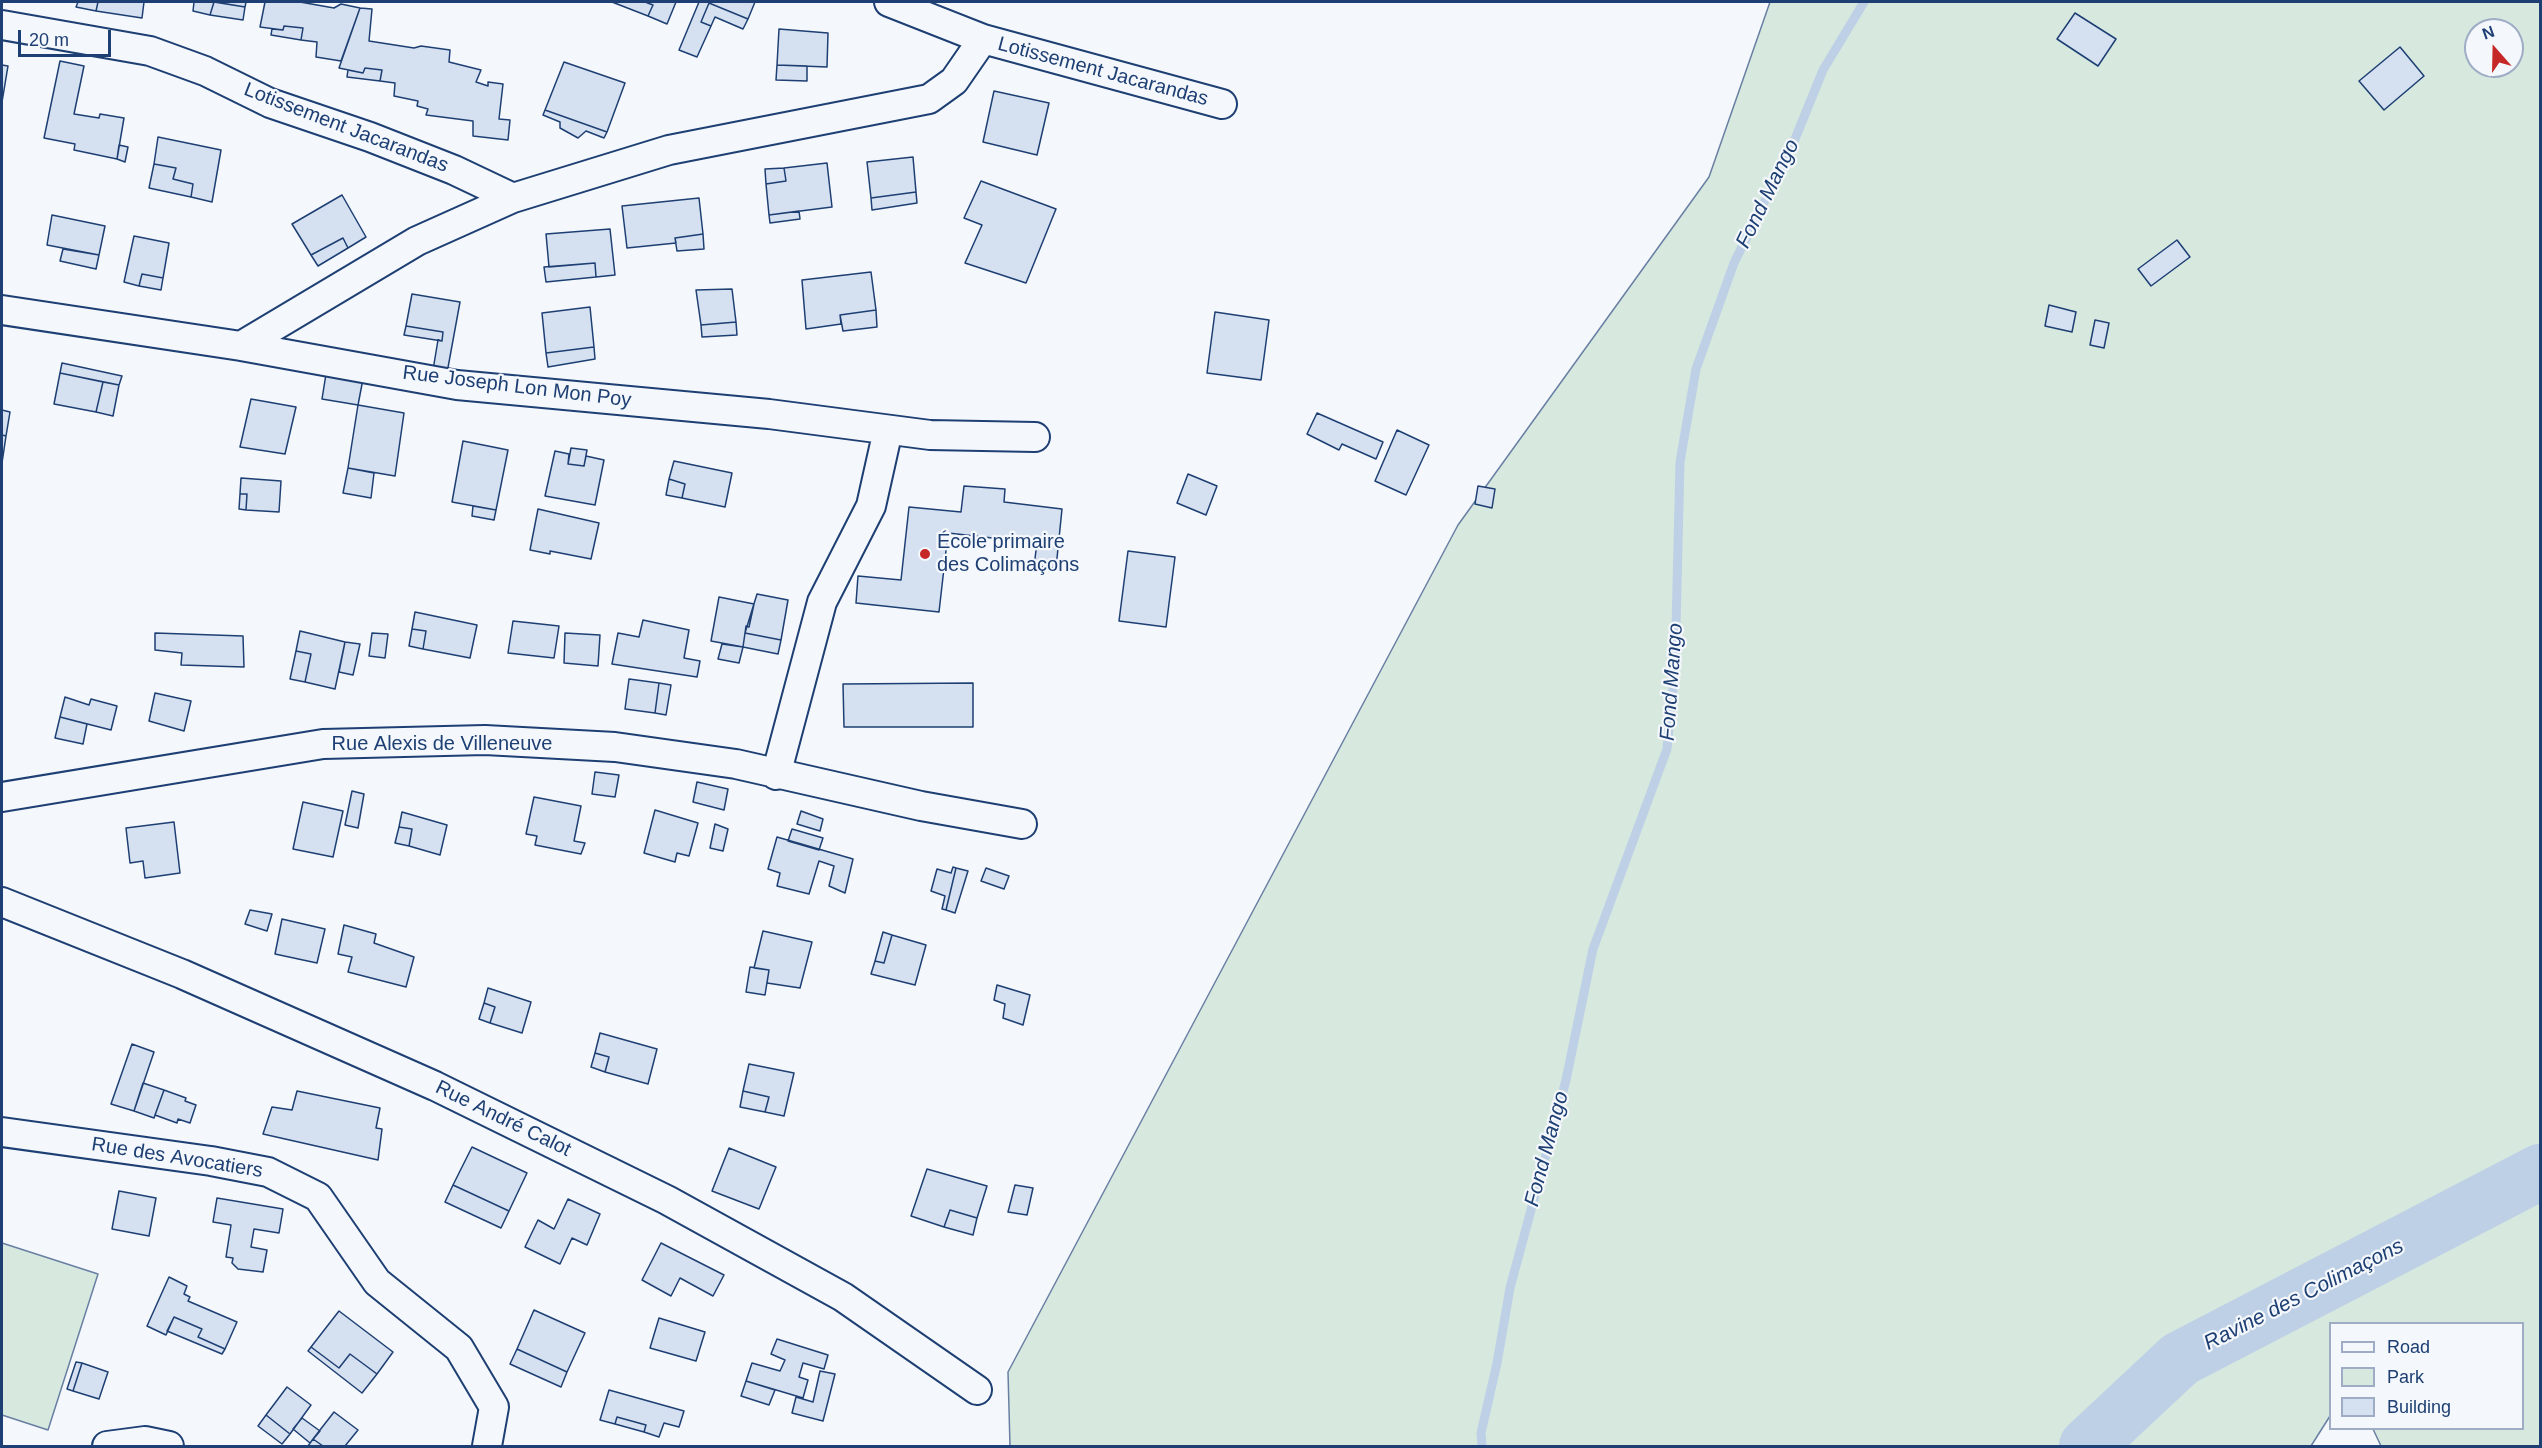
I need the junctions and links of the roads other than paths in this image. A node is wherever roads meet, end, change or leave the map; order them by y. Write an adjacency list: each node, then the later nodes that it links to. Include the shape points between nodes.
1 (889, 2): 3 (street, Lotissement Jacarandas)
2 (2, 25): 5 (street, Lotissement Jacarandas, via 150,51 205,70 270,103 454,170)
3 (983, 39): 4 (street, Lotissement Jacarandas); 5 (street, Lotissement Jacarandas, via 954,81 929,99 669,150)
4 (1222, 104)
5 (513, 198): 7 (street, Lotissement Jacarandas, via 417,241)
6 (2, 310): 7 (street, Rue Joseph Lon Mon Poy)
7 (241, 346): 8 (street, Rue Joseph Lon Mon Poy, via 457,384 769,414)
8 (888, 430): 9 (street, Rue Joseph Lon Mon Poy); 10 (street, via 871,506 822,602)
9 (1035, 437)
10 (776, 775): 11 (street, Rue Alexis de Villeneuve, via 736,764 615,747 485,740 323,744); 12 (street, Rue Alexis de Villeneuve)
11 (2, 797)
12 (1022, 824)
13 (2, 902): 15 (street, Rue André Calot, via 182,974 435,1086 666,1200 843,1298)
14 (2, 1132): 18 (street, Rue des Avocatiers, via 268,1172 318,1197 377,1282 459,1348 494,1407)
15 (977, 1390)
16 (108, 1446): 17 (street, via 145,1441)
17 (169, 1446)
18 (487, 1446)

